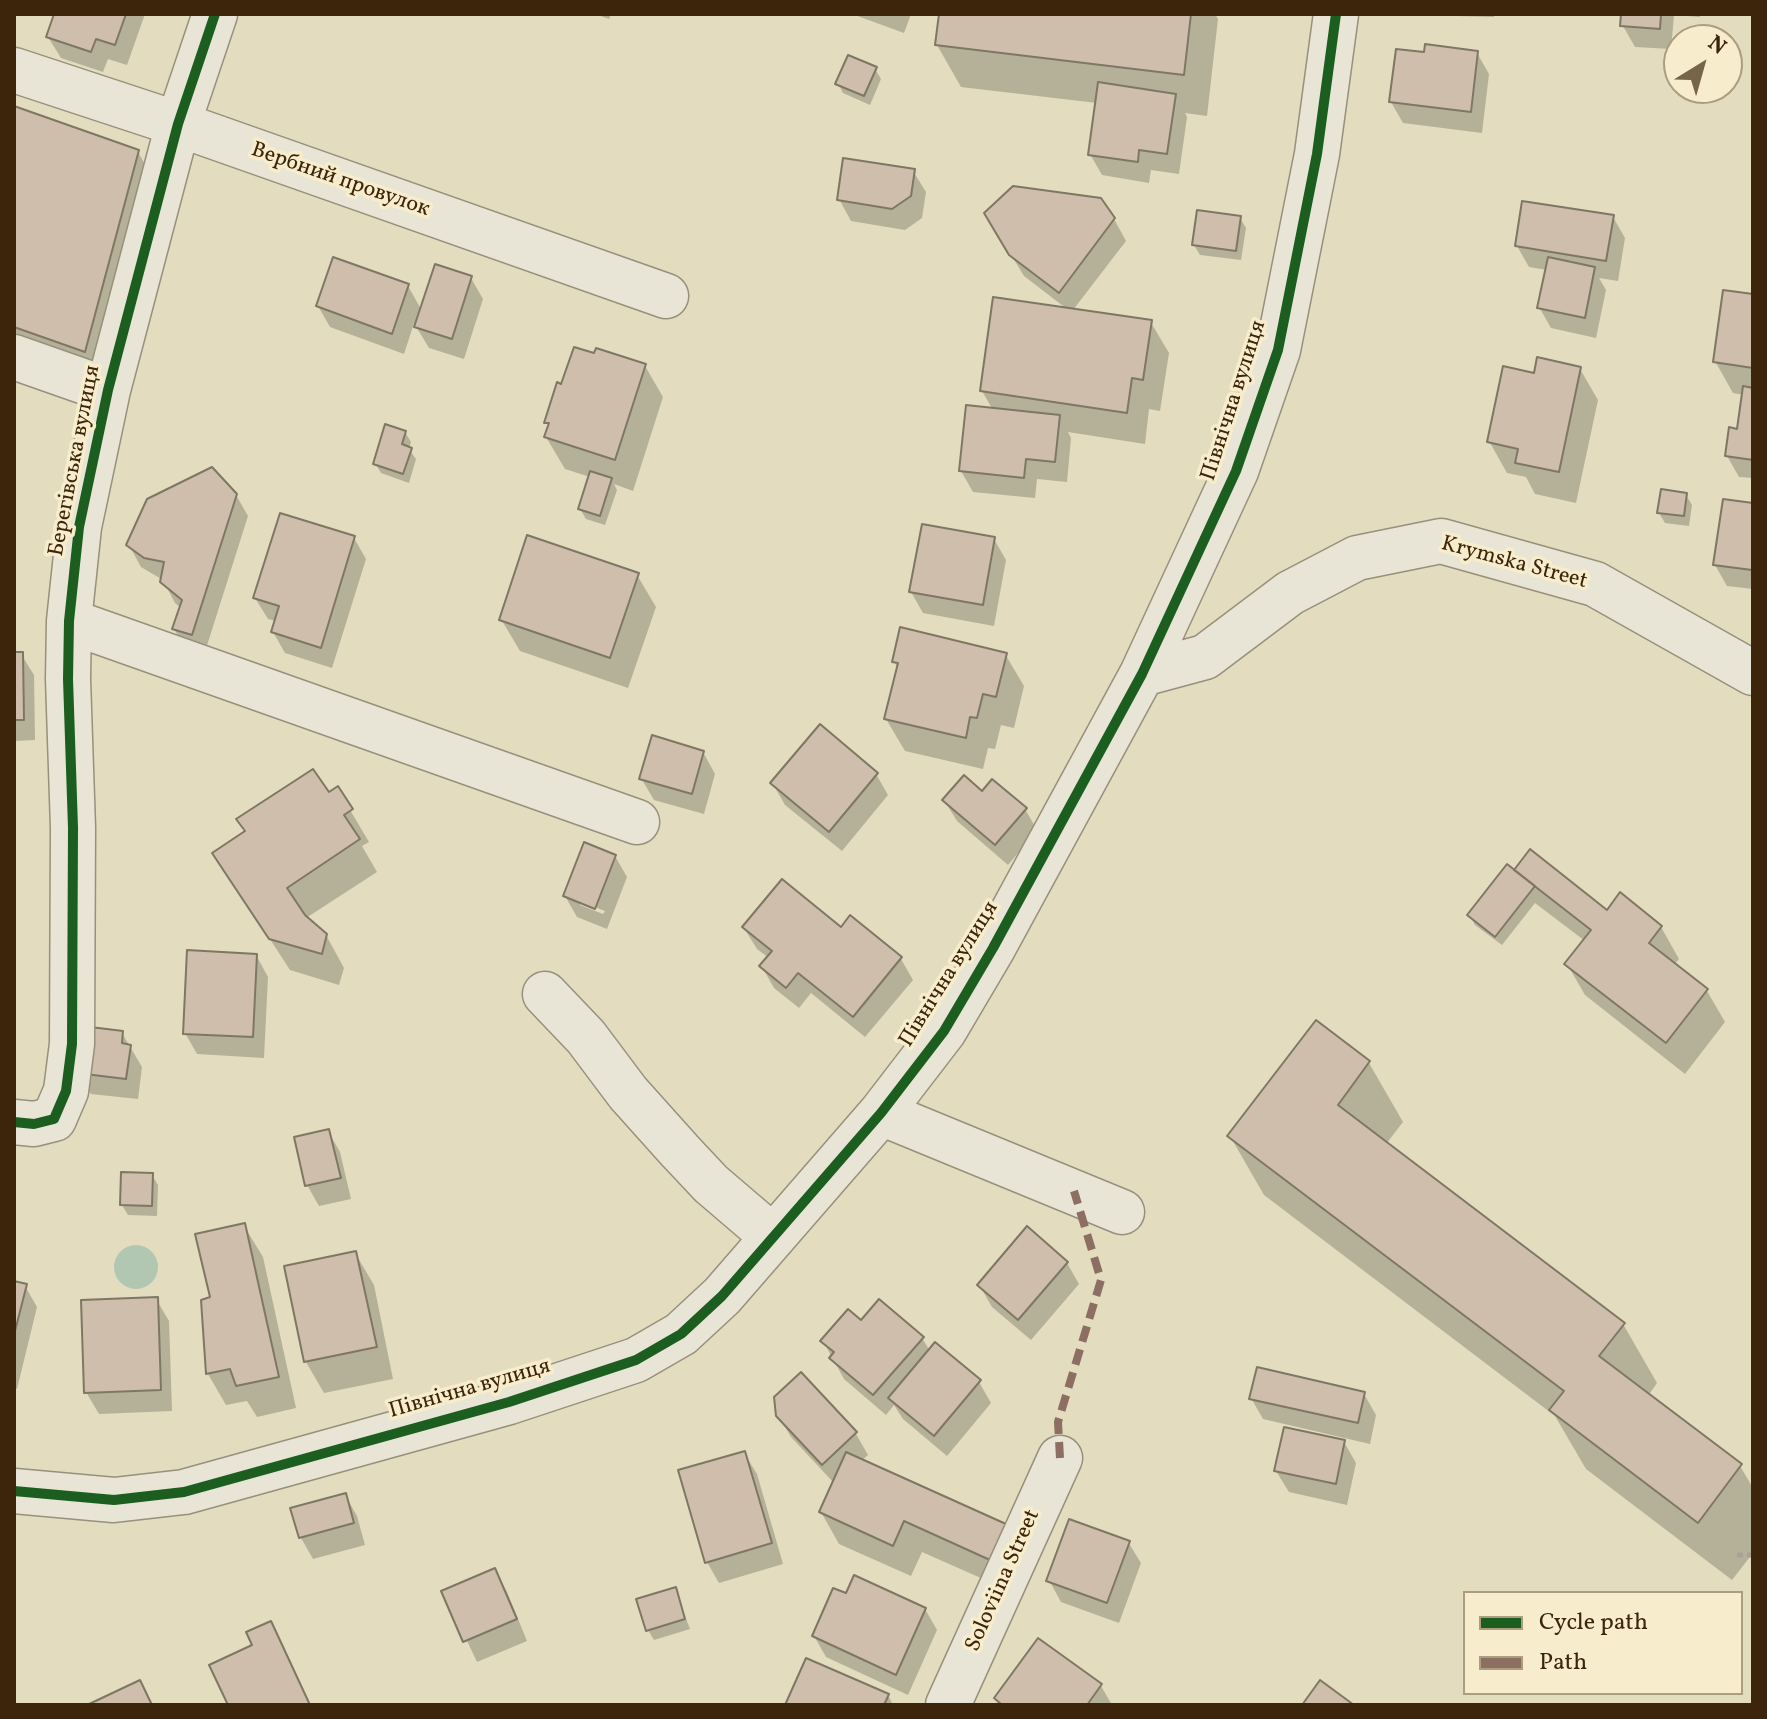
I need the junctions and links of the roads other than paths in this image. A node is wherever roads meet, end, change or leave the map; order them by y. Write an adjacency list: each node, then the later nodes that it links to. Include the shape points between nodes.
1 (215, 14): 4 (street, Берегівська вулиця)
2 (1336, 14): 10 (street, Північна вулиця, via 1317,154 1278,350 1236,471)
3 (14, 70): 4 (street, Вербний провулок)
4 (178, 124): 5 (street, Вербний провулок); 7 (street, Берегівська вулиця)
5 (666, 296)
6 (14, 357): 7 (street)
7 (108, 390): 8 (street, Берегівська вулиця, via 79,527)
8 (69, 621): 11 (street); 14 (street, Берегівська вулиця, via 72,1044 66,1091)
9 (1753, 673): 10 (street, Krymska Street, via 1595,584 1441,541 1357,558 1290,593 1205,657)
10 (1142, 674): 13 (street, Північна вулиця, via 944,1031)
11 (637, 822)
12 (545, 994): 16 (street, via 711,1184)
13 (881, 1113): 15 (street); 16 (street, Північна вулиця)
14 (34, 1121)
15 (1122, 1212)
16 (773, 1237): 18 (street, Північна вулиця, via 681,1334 636,1360 509,1402 184,1492 114,1500)
17 (1060, 1458): 19 (street, Soloviina Street)
18 (14, 1491)
19 (948, 1705)

